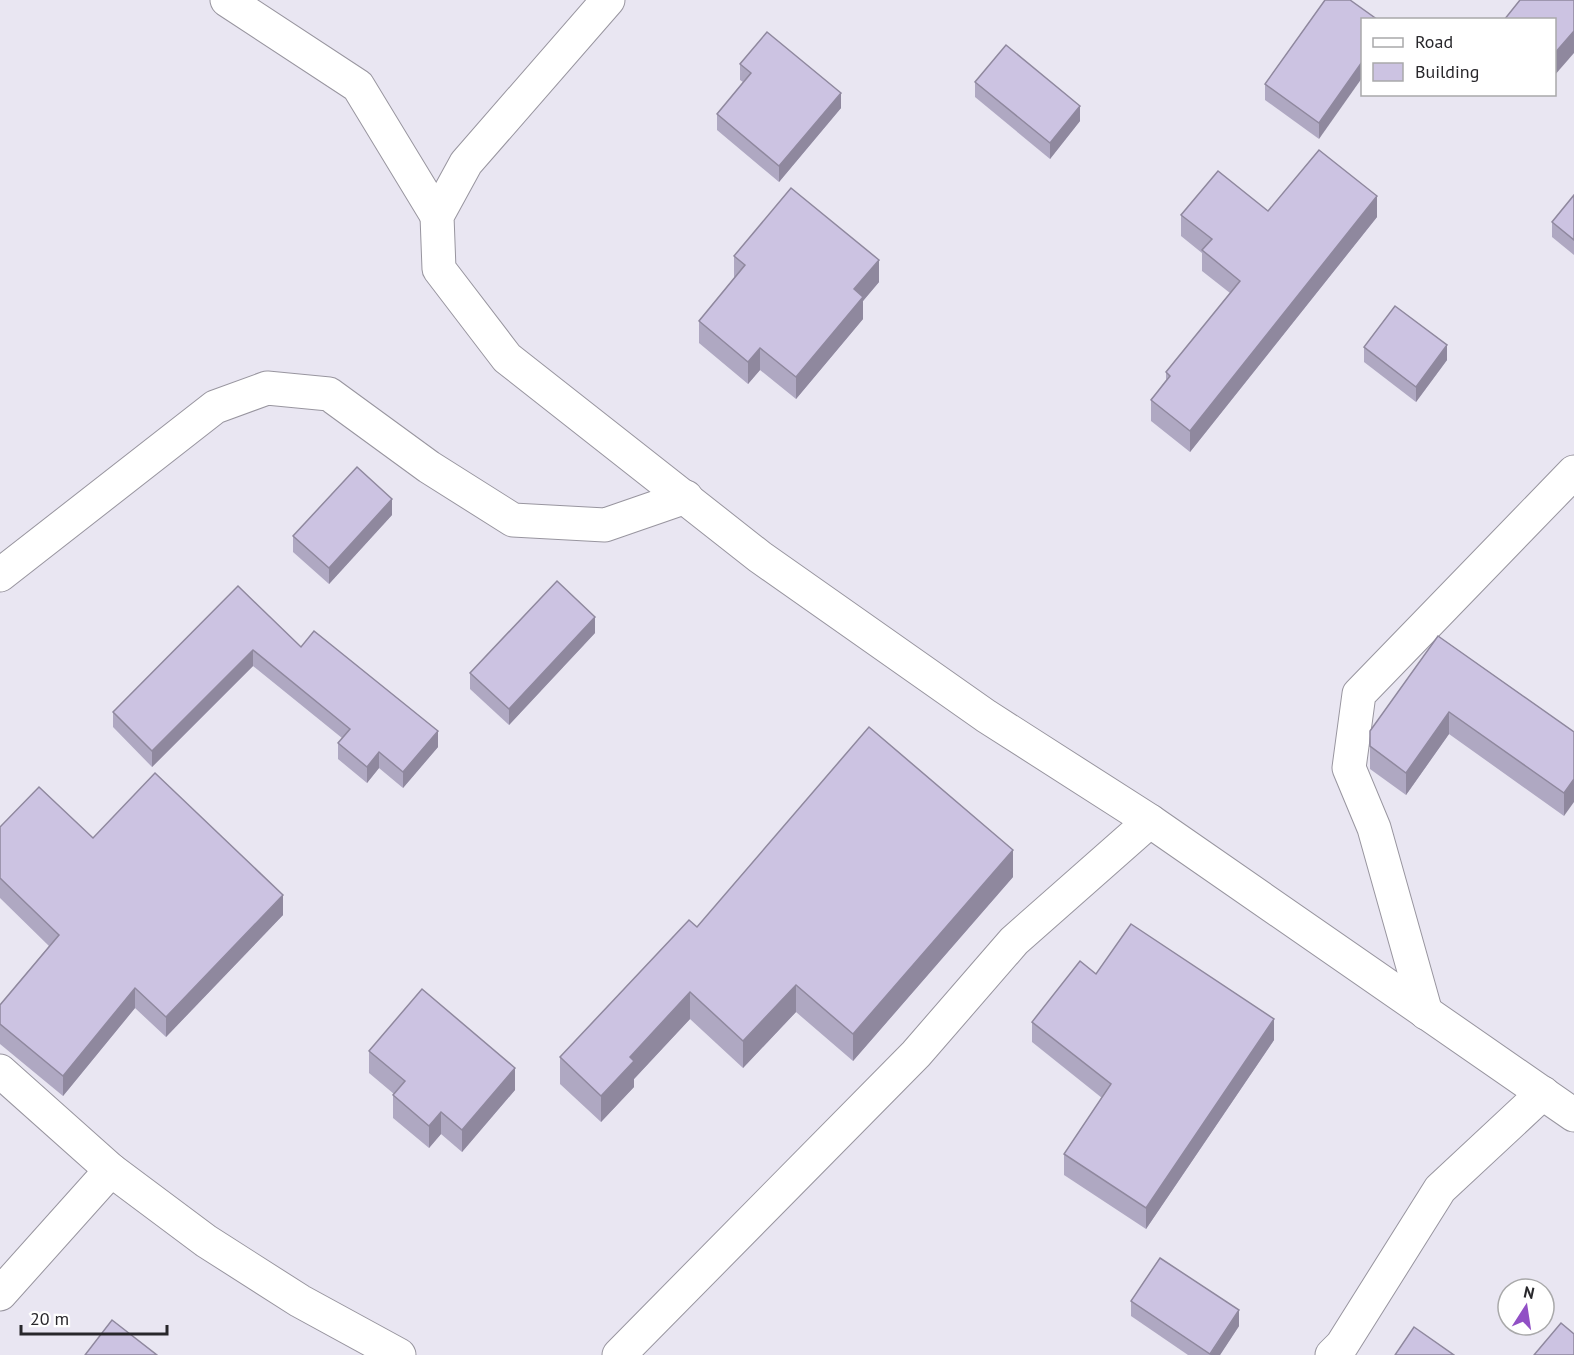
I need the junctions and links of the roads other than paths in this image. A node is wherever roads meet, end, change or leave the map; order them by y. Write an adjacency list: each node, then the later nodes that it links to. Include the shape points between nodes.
1 (227, 0): 3 (street, via 358,86)
2 (609, 0): 3 (street, via 466,163)
3 (437, 216): 5 (street, via 439,269 507,358)
4 (1574, 472): 8 (street, via 1359,694 1349,768 1374,828)
5 (686, 496): 6 (street, via 605,525 513,520 429,467 329,394 267,388 214,407); 7 (street, via 760,557 967,702)
6 (0, 575)
7 (1150, 821): 8 (street); 15 (street, via 1014,941 916,1054)
8 (1426, 1013): 10 (street)
9 (0, 1071): 12 (street)
10 (1543, 1093): 11 (street); 16 (street, via 1440,1189)
11 (1574, 1115)
12 (111, 1170): 13 (street); 14 (street, via 215,1247 300,1301)
13 (0, 1294)
14 (399, 1355)
15 (619, 1355)
16 (1332, 1355)

